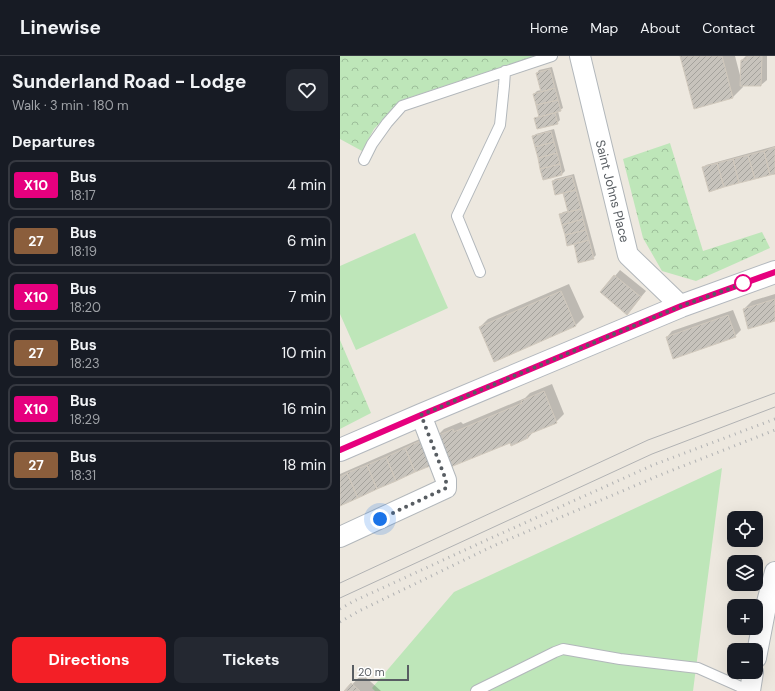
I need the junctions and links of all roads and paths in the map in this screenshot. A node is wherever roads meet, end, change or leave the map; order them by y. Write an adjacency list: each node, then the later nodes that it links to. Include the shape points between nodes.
1 (552, 56): 3 (lane)
2 (580, 56): 7 (street, Saint Johns Place, via 628,255)
3 (505, 71): 4 (lane, via 402,106 372,144); 5 (lane, via 500,125 457,216)
4 (364, 160)
5 (480, 272)
6 (775, 272): 7 (main road)
7 (681, 306): 8 (main road)
8 (421, 415): 9 (main road); 10 (street, via 446,480 446,488)
9 (340, 450)
10 (340, 537)
11 (775, 572): 12 (street, via 766,606)
12 (769, 622): 13 (street)
13 (761, 643)
14 (752, 679): 16 (street)
15 (476, 691): 16 (lane, via 563,649 698,668)
16 (750, 691)

